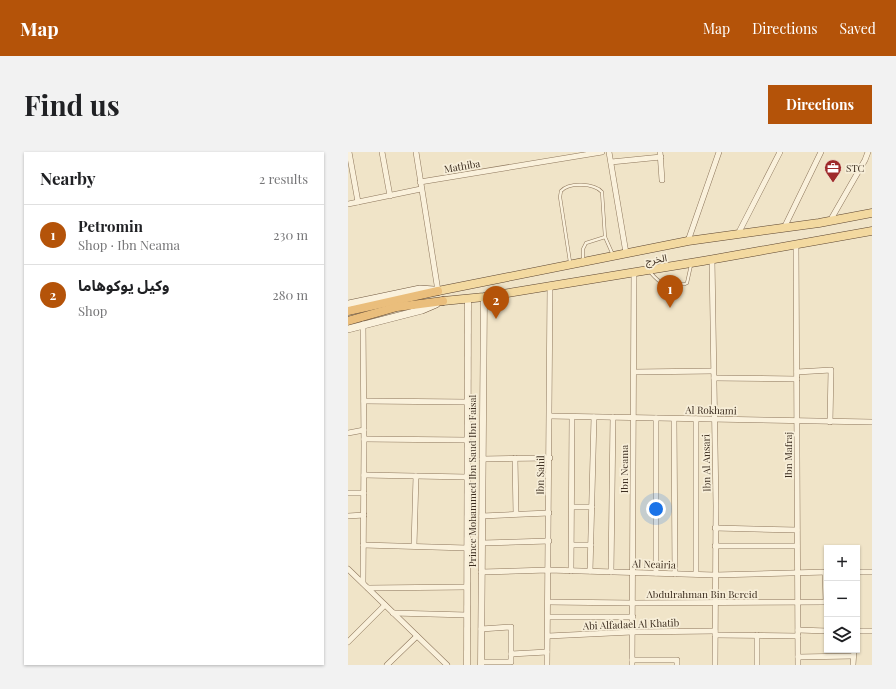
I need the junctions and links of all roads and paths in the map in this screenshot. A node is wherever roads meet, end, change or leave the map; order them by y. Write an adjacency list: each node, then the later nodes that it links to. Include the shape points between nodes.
1 (349, 152): 16 (street)
2 (382, 152): 15 (street)
3 (416, 152): 13 (street)
4 (602, 152): 13 (street, Mathiba)
5 (609, 152): 11 (street)
6 (719, 152): 24 (street)
7 (780, 152): 22 (street)
8 (821, 152): 20 (street)
9 (868, 152): 19 (street)
10 (661, 154): 11 (street); 12 (street)
11 (611, 162): 26 (street)
12 (662, 180)
13 (420, 182): 14 (street)
14 (421, 189): 15 (street); 35 (street)
15 (390, 196): 16 (street)
16 (358, 202): 17 (street)
17 (348, 204)
18 (872, 213): 19 (main road)
19 (830, 221): 20 (main road)
20 (784, 228): 22 (main road)
21 (872, 231): 25 (main road, الخرج)
22 (738, 234): 24 (main road)
23 (605, 237): 27 (lane); 29 (lane, via 586,243 583,249); 31 (lane, via 602,192 581,185 563,189 560,201)
24 (688, 241): 26 (main road)
25 (796, 245): 28 (main road, الخرج); 47 (street, Ibn Mafraj)
26 (626, 253): 27 (main road)
27 (613, 256): 29 (main road)
28 (712, 260): 30 (main road, الخرج); 45 (street, Ibn Al Ansari)
29 (583, 262): 31 (main road)
30 (692, 263): 32 (main road, الخرج); 32 (lane, via 689,280 685,284 663,285)
31 (570, 264): 35 (main road)
32 (648, 270): 33 (main road, الخرج)
33 (634, 272): 34 (main road, الخرج); 46 (street, Ibn Neama)
34 (550, 286): 36 (main road, الخرج); 52 (street, Ibn Sahil)
35 (438, 291): 39 (highway); 40 (main road, via 420,289)
36 (484, 297): 37 (main road, الخرج); 70 (street, Prince Mohammed Ibn Saud Ibn Faisal)
37 (468, 299): 38 (main road, الخرج); 51 (street, Prince Mohammed Ibn Saud Ibn Faisal)
38 (443, 301): 39 (highway); 43 (main road, via 422,310)
39 (397, 303): 41 (highway); 42 (highway)
40 (348, 304)
41 (348, 311)
42 (348, 321)
43 (363, 324): 44 (main road); 50 (street)
44 (348, 329)
45 (713, 371): 46 (street); 48 (street, Ibn Al Ansari)
46 (634, 372): 56 (street, Ibn Neama)
47 (797, 372): 49 (street, Ibn Mafraj); 62 (street, via 831,370)
48 (714, 378): 49 (street); 60 (street, Ibn Al Ansari)
49 (797, 379): 61 (street, Ibn Mafraj)
50 (364, 401): 51 (street); 64 (street)
51 (467, 402): 67 (street, Prince Mohammed Ibn Saud Ibn Faisal)
52 (550, 416): 53 (street, Al Rokhami); 69 (street, Ibn Sahil)
53 (572, 417): 54 (street, Al Rokhami); 76 (street)
54 (594, 417): 55 (street, Al Rokhami); 77 (street)
55 (613, 417): 56 (street, Al Rokhami); 99 (street)
56 (633, 418): 57 (street, Al Rokhami); 100 (street, Ibn Neama)
57 (656, 418): 58 (street, Al Rokhami); 104 (street)
58 (674, 419): 59 (street, Al Rokhami); 106 (street)
59 (696, 419): 60 (street, Al Rokhami); 107 (street)
60 (714, 420): 61 (street, Al Rokhami); 83 (street, Ibn Al Ansari)
61 (797, 421): 62 (street, Al Rokhami); 84 (street, Ibn Mafraj)
62 (830, 422): 63 (street, Al Rokhami)
63 (872, 422)
64 (364, 430): 65 (street); 66 (street)
65 (348, 433)
66 (364, 439): 67 (street); 71 (street)
67 (467, 440): 73 (street, Prince Mohammed Ibn Saud Ibn Faisal)
68 (515, 458): 69 (street); 70 (street); 79 (street)
69 (550, 458): 78 (street, Ibn Sahil)
70 (482, 459): 82 (street, Prince Mohammed Ibn Saud Ibn Faisal)
71 (364, 475): 72 (street); 75 (street)
72 (416, 476): 73 (street); 90 (street)
73 (467, 477): 93 (street, Prince Mohammed Ibn Saud Ibn Faisal)
74 (348, 493): 75 (street)
75 (364, 493): 80 (street)
76 (572, 507): 77 (street); 88 (street)
77 (592, 507): 89 (street)
78 (549, 513): 79 (street); 85 (street, Ibn Sahil)
79 (516, 514): 82 (street)
80 (364, 515): 81 (street); 87 (street)
81 (348, 516)
82 (482, 516): 86 (street, Prince Mohammed Ibn Saud Ibn Faisal)
83 (716, 528): 84 (street); 91 (street, Ibn Al Ansari)
84 (797, 530): 92 (street, Ibn Mafraj)
85 (549, 541): 86 (street); 95 (street, Ibn Sahil)
86 (482, 543): 98 (street, Prince Mohammed Ibn Saud Ibn Faisal)
87 (363, 545): 90 (street); 110 (street)
88 (572, 545): 89 (street); 96 (street)
89 (591, 545): 97 (street)
90 (414, 546): 93 (street)
91 (715, 546): 92 (street); 108 (street, Ibn Al Ansari)
92 (797, 546): 105 (street, Ibn Mafraj)
93 (467, 548): 111 (street, Prince Mohammed Ibn Saud Ibn Faisal)
94 (348, 569): 110 (street)
95 (548, 570): 96 (street, Al Neairia); 98 (street, Al Neairia); 113 (street, Ibn Sahil)
96 (571, 571): 97 (street, Al Neairia)
97 (590, 571): 99 (street, Al Neairia)
98 (481, 572): 122 (street, Prince Mohammed Ibn Saud Ibn Faisal)
99 (611, 572): 100 (street, Al Neairia)
100 (633, 572): 104 (street, Al Neairia); 115 (street, Ibn Neama)
101 (824, 572): 105 (street, Al Neairia)
102 (860, 572): 103 (street)
103 (872, 572)
104 (656, 573): 106 (street, Al Neairia)
105 (798, 573): 108 (street, Al Neairia); 114 (street, Ibn Mafraj)
106 (675, 574): 107 (street, Al Neairia)
107 (696, 574): 108 (street, Al Neairia)
108 (715, 575): 116 (street, Ibn Al Ansari)
109 (826, 581): 114 (street, Abdulrahman Bin Bereid, via 826,602)
110 (363, 583): 112 (street)
111 (467, 587): 112 (street); 119 (street, Prince Mohammed Ibn Saud Ibn Faisal)
112 (368, 588): 117 (street)
113 (548, 602): 115 (street, Abdulrahman Bin Bereid); 120 (street, Ibn Sahil)
114 (798, 602): 116 (street, Abdulrahman Bin Bereid); 128 (street, Ibn Mafraj)
115 (633, 603): 116 (street, Abdulrahman Bin Bereid); 121 (street, Ibn Neama)
116 (715, 603): 127 (street, Ibn Al Ansari)
117 (385, 605): 118 (street); 132 (street)
118 (393, 613): 119 (street); 130 (street)
119 (467, 615): 142 (street, Prince Mohammed Ibn Saud Ibn Faisal)
120 (548, 617): 121 (street); 131 (street, Ibn Sahil)
121 (633, 617): 126 (street, Ibn Neama)
122 (481, 629): 134 (street, via 511,628); 139 (street, Prince Mohammed Ibn Saud Ibn Faisal)
123 (824, 631): 128 (street, Abi Alfadael Al Khatib)
124 (860, 631): 125 (street)
125 (872, 631)
126 (632, 632): 127 (street, Abi Alfadael Al Khatib); 131 (street, Abi Alfadael Al Khatib); 137 (street, Ibn Neama)
127 (715, 633): 129 (street, Abi Alfadael Al Khatib); 145 (street, Ibn Al Ansari)
128 (798, 633): 129 (street, Abi Alfadael Al Khatib); 136 (street, Ibn Mafraj)
129 (757, 635): 146 (street)
130 (417, 636): 140 (street); 141 (street)
131 (548, 636): 133 (street, Ibn Sahil)
132 (348, 642)
133 (547, 652): 134 (street); 143 (street, Ibn Sahil)
134 (511, 654): 139 (street, via 511,662)
135 (854, 656): 136 (street); 148 (street)
136 (798, 657): 147 (street, Ibn Mafraj)
137 (632, 662): 138 (street)
138 (662, 662): 144 (street, via 677,660)
139 (481, 664)
140 (387, 665)
141 (447, 665)
142 (467, 665)
143 (547, 665)
144 (677, 665)
145 (715, 665)
146 (757, 665)
147 (798, 665)
148 (853, 665)

